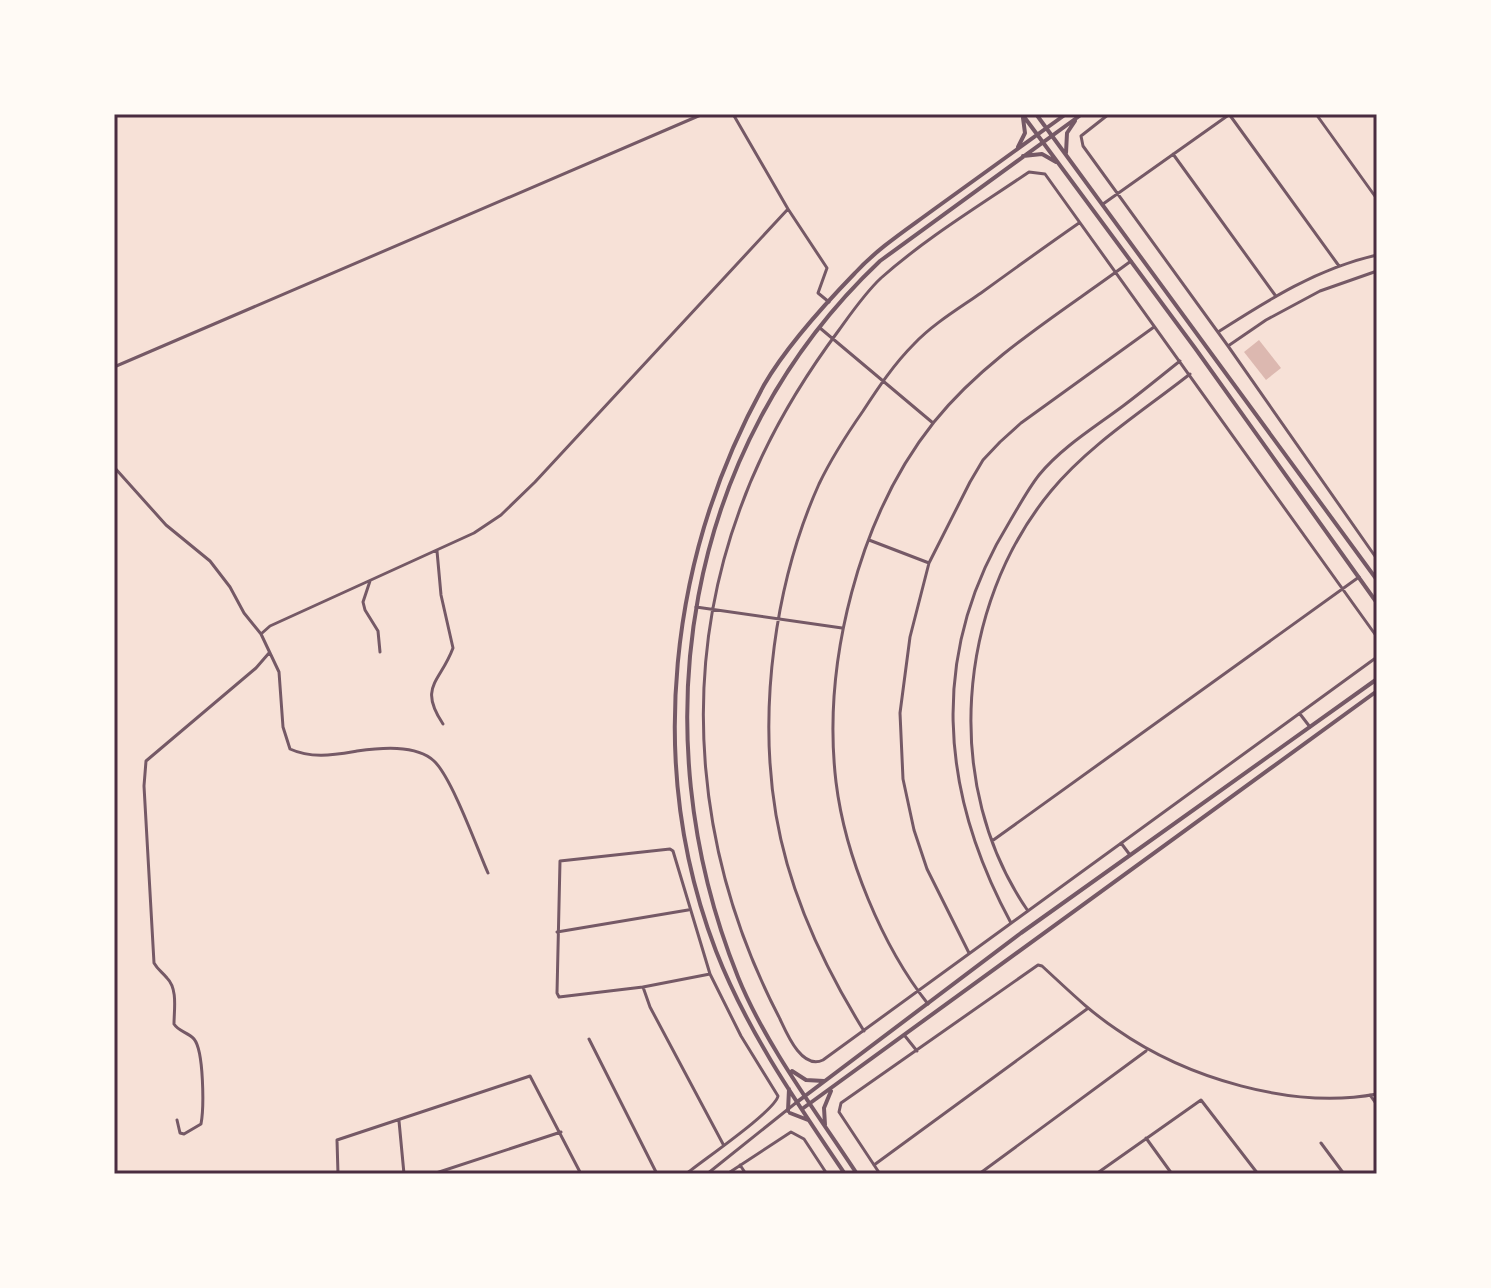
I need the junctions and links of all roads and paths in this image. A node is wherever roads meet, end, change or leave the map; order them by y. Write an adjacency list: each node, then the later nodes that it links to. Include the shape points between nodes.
1 (703, 114): 37 (street)
2 (733, 114): 22 (street)
3 (1022, 114): 11 (street); 14 (street, via 1025,133)
4 (1036, 114): 10 (street)
5 (1066, 114): 10 (street)
6 (1109, 114): 19 (street, via 1084,131 1081,141)
7 (1230, 114): 15 (street); 26 (street)
8 (1316, 114): 20 (street)
9 (1081, 115): 12 (street); 16 (street, via 1067,133)
10 (1046, 128): 11 (street); 12 (street)
11 (1038, 135): 13 (street); 14 (street)
12 (1052, 136): 13 (street); 16 (street)
13 (1043, 142): 17 (street); 18 (street)
14 (1016, 149): 30 (street, via 874,254)
15 (1173, 154): 19 (street); 29 (street)
16 (1066, 155): 21 (street)
17 (1022, 156): 18 (street, via 1042,154); 32 (street, via 880,261)
18 (1061, 166): 25 (street)
19 (1117, 193): 21 (street); 33 (street)
20 (1377, 199)
21 (1103, 204): 41 (street)
22 (788, 209): 30 (street, via 827,268 818,293); 45 (street, via 522,495 474,533)
23 (1080, 222): 27 (street); 34 (street, via 1045,174 1029,172 880,279); 39 (street, via 938,323)
24 (1377, 255): 26 (street)
25 (1131, 261): 27 (street); 42 (street)
26 (1339, 266): 29 (street)
27 (1117, 271): 31 (street); 40 (street, via 977,376)
28 (1377, 271): 35 (street, via 1309,296)
29 (1275, 295): 33 (street)
30 (829, 302): 91 (street, via 765,385 728,462 703,527 675,676 681,805 700,899 743,1010)
31 (1155, 326): 36 (street); 47 (street, via 1000,442 970,482)
32 (820, 328): 34 (street); 53 (street, via 775,391 738,465 722,503)
33 (1218, 332): 35 (street)
34 (832, 339): 39 (street); 54 (street, via 795,393 757,466)
35 (1228, 346): 46 (street)
36 (1180, 361): 38 (street); 75 (street, via 1039,475 988,556 967,611 953,711 956,765 977,851)
37 (114, 367)
38 (1190, 374): 51 (street); 69 (street, via 1052,490 1019,533 999,572 983,625 971,712 973,758)
39 (883, 381): 40 (street); 55 (street, via 820,483)
40 (933, 423): 44 (street, via 888,496)
41 (1272, 438): 42 (street); 49 (street)
42 (1264, 444): 48 (street)
43 (114, 467): 57 (street, via 166,525 210,561)
44 (869, 540): 47 (street); 56 (street)
45 (437, 550): 50 (street); 65 (street, via 453,648 430,699)
46 (1377, 559)
47 (929, 563): 77 (street, via 910,637 900,713 903,779 927,869)
48 (1359, 577): 51 (street); 52 (street)
49 (1377, 580)
50 (370, 581): 57 (street); 60 (street, via 363,602 378,631)
51 (1343, 588): 58 (street); 69 (street)
52 (1377, 603)
53 (696, 607): 54 (street); 88 (street, via 686,713 697,842 740,981)
54 (713, 608): 55 (street); 83 (street, via 703,680 705,763 724,875 741,931 762,984 802,1056 817,1063)
55 (777, 620): 56 (street); 83 (street, via 768,737 776,818 801,907 838,989)
56 (842, 628): 80 (street, via 834,752 842,815 870,903)
57 (261, 634): 59 (street)
58 (1377, 637)
59 (269, 652): 72 (street, via 279,672 290,749 324,756 379,748 433,760 445,775); 100 (street, via 146,761 154,963 174,989 176,1029 192,1037 199,1049 201,1124 184,1134)
60 (380, 652)
61 (1377, 657): 64 (street)
62 (1377, 679): 66 (street)
63 (1377, 691): 68 (street)
64 (1300, 714): 66 (street); 70 (street)
65 (443, 724)
66 (1310, 727): 67 (street)
67 (1221, 791): 68 (street); 71 (street)
68 (1228, 802): 84 (street)
69 (992, 842): 74 (street)
70 (1121, 843): 71 (street); 74 (street)
71 (1130, 855): 81 (street)
72 (488, 873)
73 (689, 910): 76 (street); 76 (street, via 670,849 564,860 558,865); 78 (street)
74 (1028, 912): 75 (street)
75 (1011, 924): 77 (street)
76 (557, 932): 79 (street, via 559,997)
77 (969, 953): 80 (street)
78 (710, 974): 79 (street); 107 (street, via 778,1099)
79 (643, 987): 107 (street)
80 (918, 991): 81 (street); 83 (street)
81 (928, 1004): 89 (street)
82 (1089, 1008): 86 (street); 87 (street, via 1042,966 1034,966); 109 (street)
83 (864, 1031)
84 (905, 1036): 87 (street); 90 (street)
85 (589, 1039): 114 (street)
86 (1148, 1050): 93 (street, via 1228,1083 1316,1097); 123 (street)
87 (917, 1051): 109 (street, via 841,1103 839,1112)
88 (788, 1066): 89 (street, via 806,1080); 94 (street)
89 (826, 1081): 94 (street)
90 (835, 1086): 96 (street); 103 (street, via 824,1108)
91 (788, 1087): 95 (street); 99 (street)
92 (1377, 1094): 93 (street)
93 (1370, 1095): 97 (street)
94 (806, 1096): 95 (street); 96 (street)
95 (797, 1102): 98 (street); 99 (street)
96 (811, 1103): 98 (street); 103 (street)
97 (1377, 1105)
98 (802, 1109): 99 (street); 102 (street)
99 (787, 1113): 102 (street); 116 (street)
100 (177, 1120)
101 (399, 1121): 104 (street, via 530,1076); 110 (street, via 337,1140); 111 (street)
102 (810, 1121): 120 (street)
103 (825, 1126): 121 (street)
104 (561, 1132): 112 (street); 113 (street)
105 (1146, 1138): 124 (street); 125 (street); 126 (street, via 1204,1101)
106 (1321, 1143): 127 (street)
107 (723, 1144): 115 (street)
108 (740, 1165): 117 (street); 118 (street); 119 (street, via 786,1132 796,1133)
109 (874, 1165): 122 (street)
110 (338, 1174)
111 (404, 1174)
112 (433, 1174)
113 (581, 1174)
114 (657, 1174)
115 (686, 1174)
116 (707, 1174)
117 (727, 1174)
118 (746, 1174)
119 (827, 1174)
120 (845, 1174)
121 (857, 1174)
122 (880, 1174)
123 (979, 1174)
124 (1096, 1174)
125 (1172, 1174)
126 (1258, 1174)
127 (1344, 1174)

